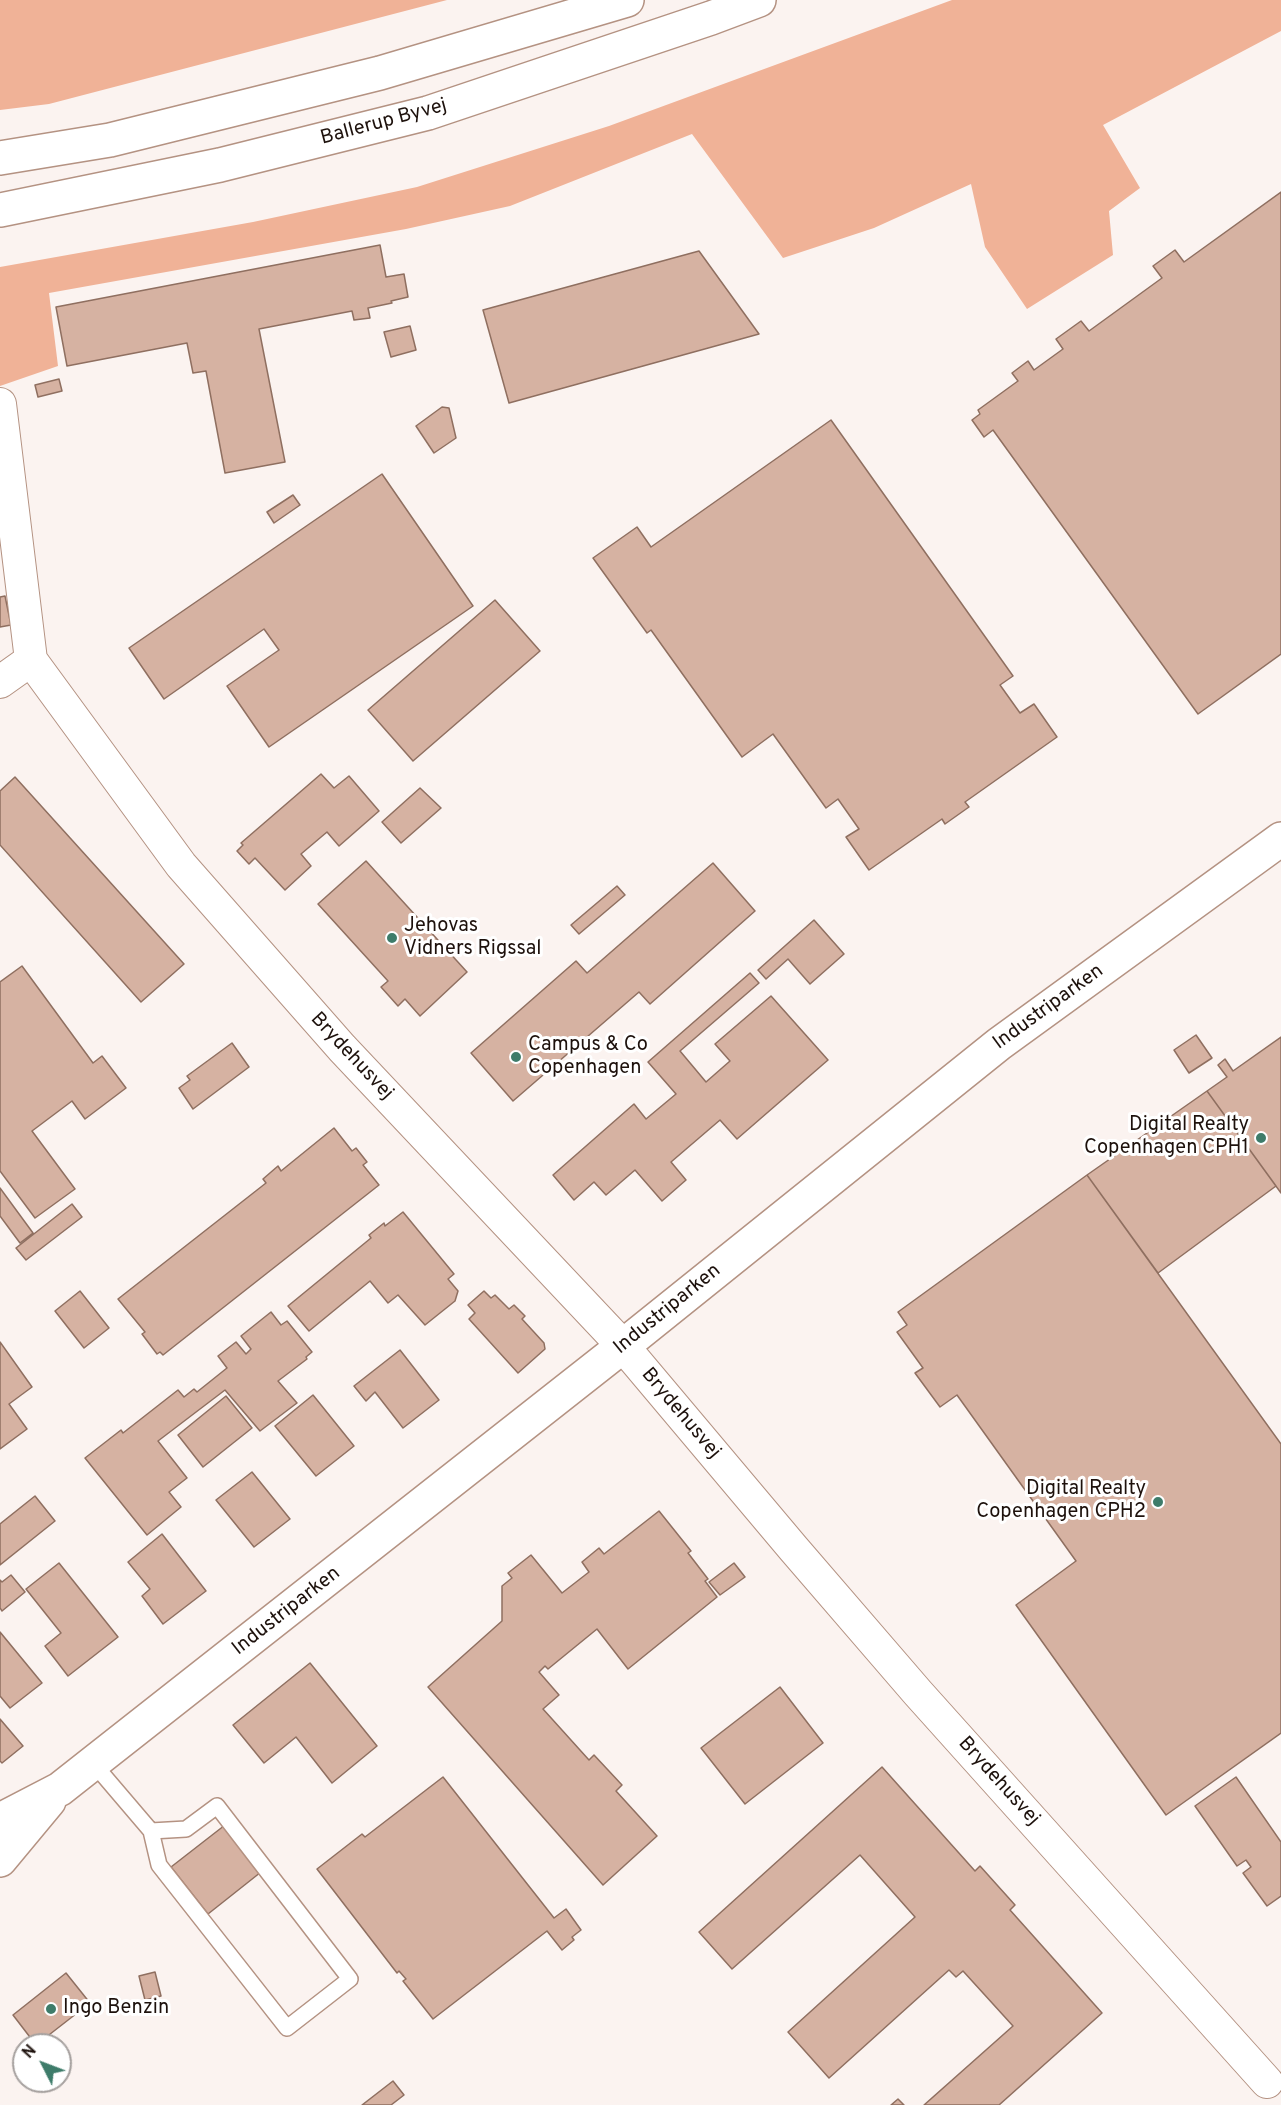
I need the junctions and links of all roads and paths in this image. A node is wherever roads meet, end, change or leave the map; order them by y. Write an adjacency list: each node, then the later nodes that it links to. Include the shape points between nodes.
1 (627, 0): 3 (street, via 368,76 110,140)
2 (759, 0): 4 (street, Ballerup Byvej, via 428,113 220,165)
3 (0, 158)
4 (0, 210)
5 (0, 405): 6 (street, Brydehusvej)
6 (30, 660): 7 (street); 9 (street, Brydehusvej, via 181,865 342,1048)
7 (0, 682)
8 (1281, 839): 9 (street, Industriparken, via 999,1044)
9 (623, 1346): 10 (street, Industriparken); 15 (street, Brydehusvej, via 918,1693)
10 (93, 1763): 11 (street, Industriparken); 13 (lane)
11 (60, 1789): 12 (street, Industriparken); 14 (street, Industriparken)
12 (0, 1820)
13 (151, 1831): 13 (lane, via 159,1866 287,2028 350,1979 217,1806 186,1829)
14 (0, 1860)
15 (1267, 2082)

